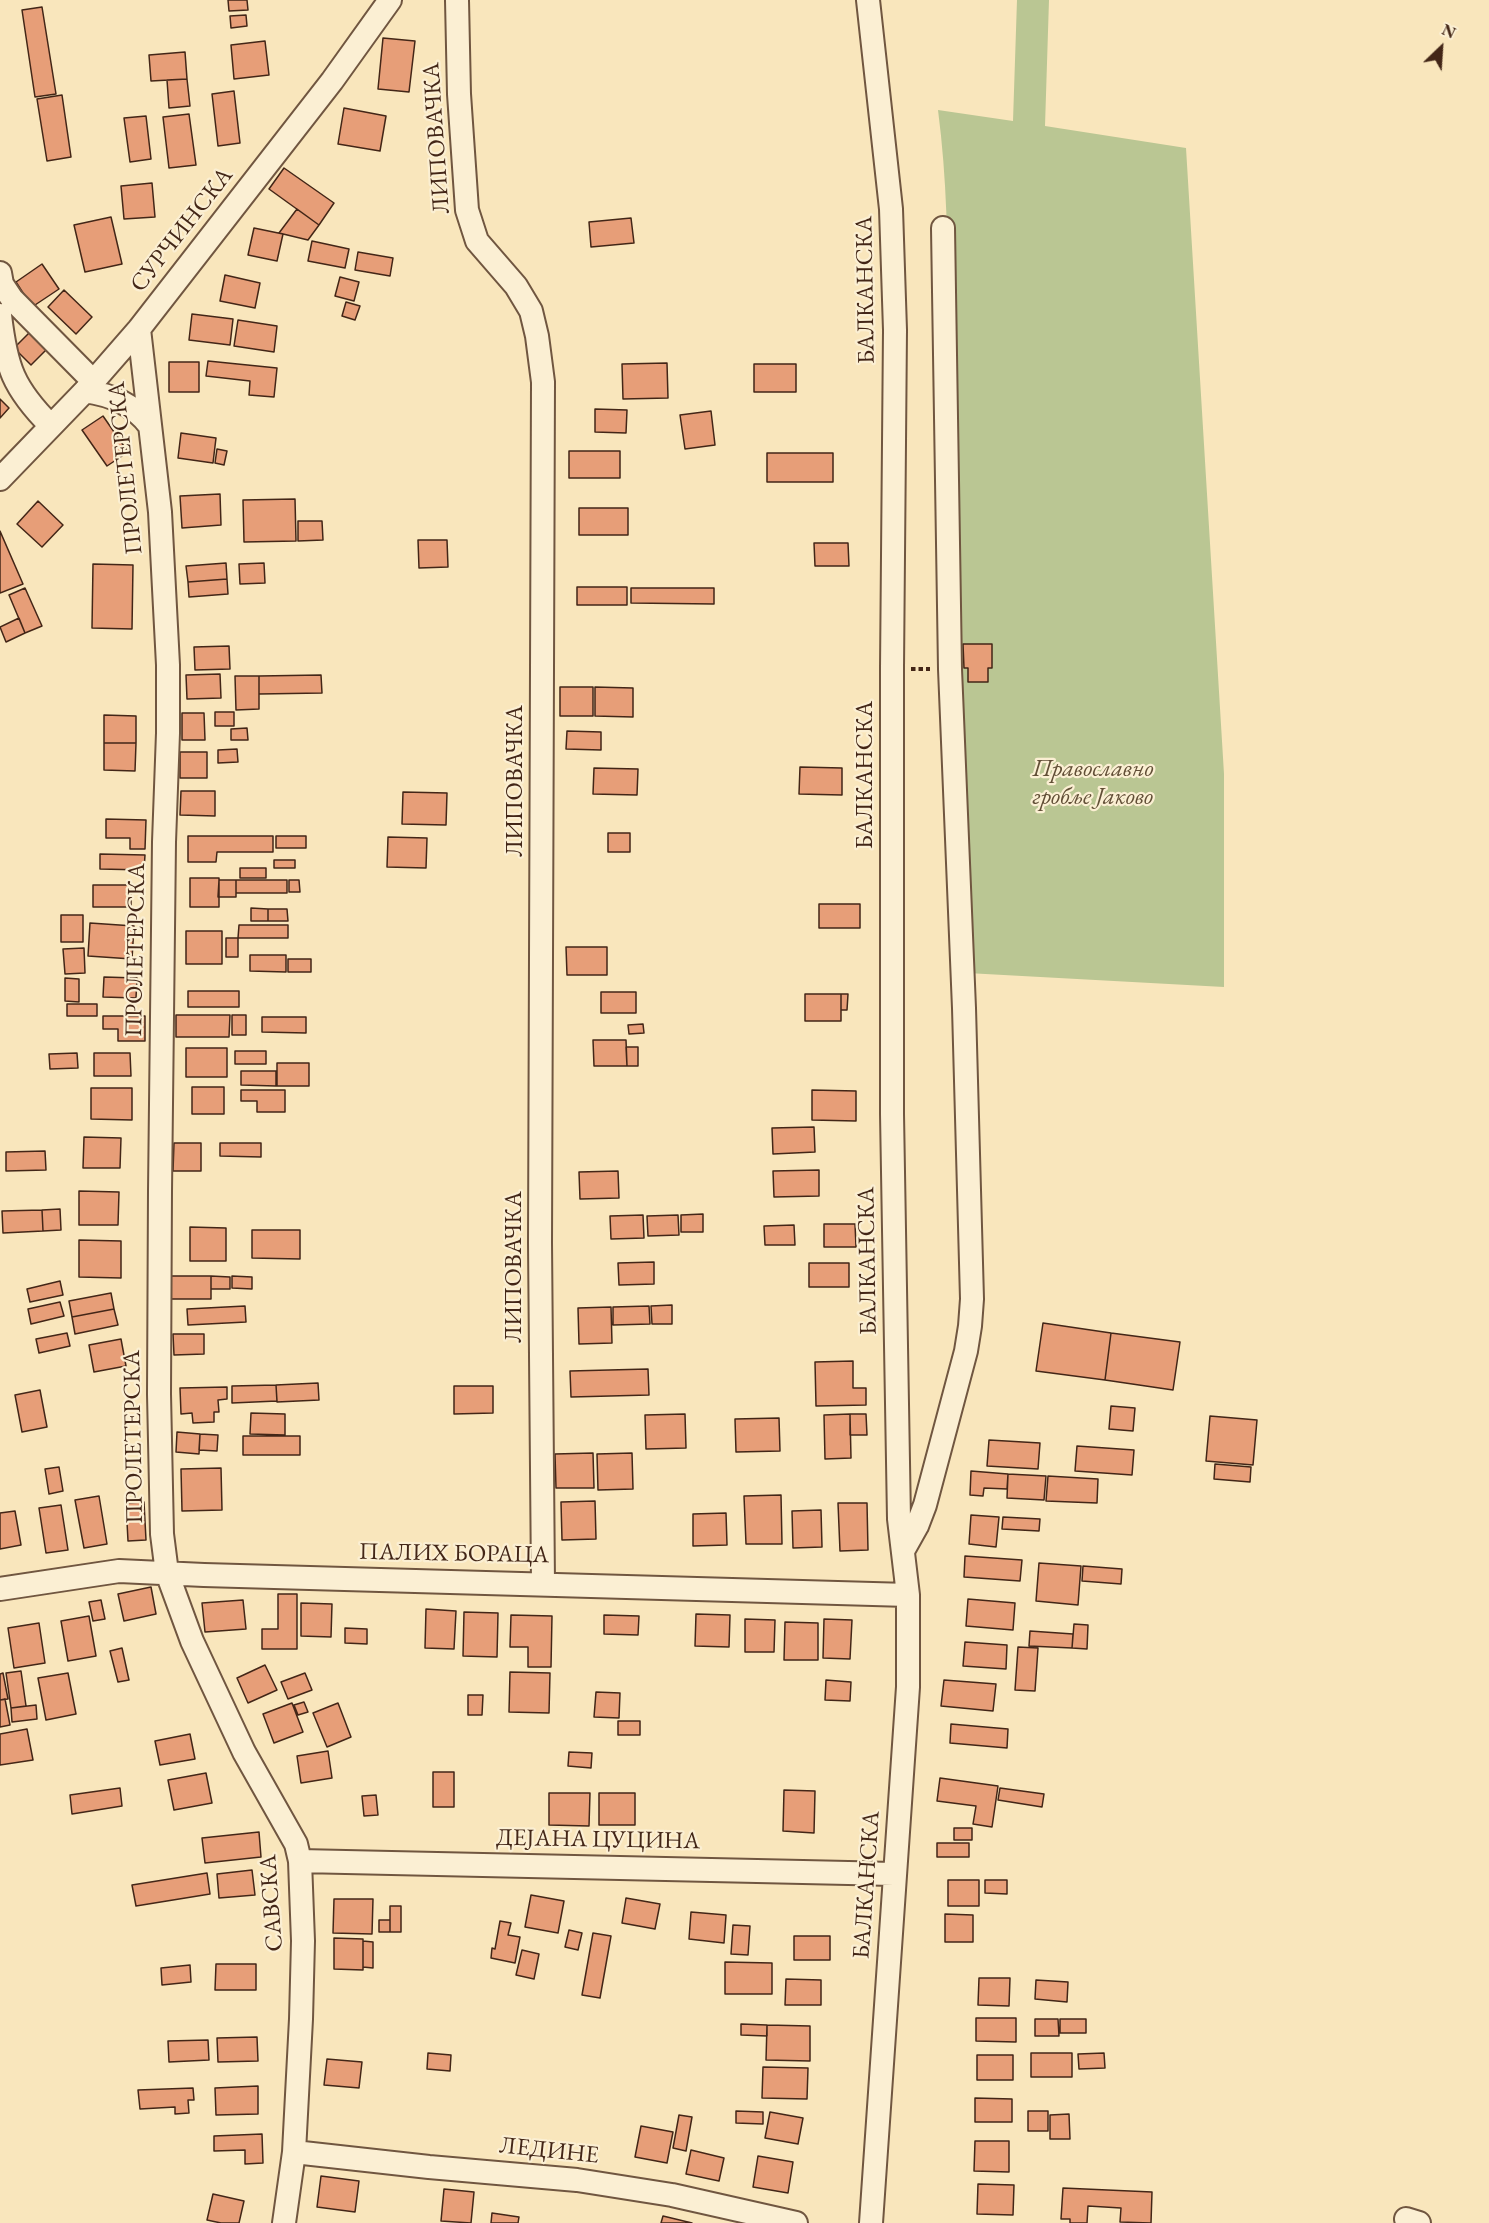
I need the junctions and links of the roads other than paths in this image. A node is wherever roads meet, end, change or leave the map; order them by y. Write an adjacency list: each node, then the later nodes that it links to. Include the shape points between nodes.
1 (390, 0): 7 (street, СУРЧИНСКА, via 332,81)
2 (457, 0): 14 (street, ЛИПОВАЧКА, via 467,210 477,241 520,291 531,311 543,382)
3 (868, 0): 12 (street, БАЛКАНСКА, via 891,208 895,330 892,1114 899,1519)
4 (943, 228): 12 (street, via 950,669 970,1175 970,1326 925,1505)
5 (1, 282): 8 (street)
6 (0, 315): 9 (street, via 12,374 29,404)
7 (139, 329): 8 (street, СУРЧИНСКА); 10 (street, ПРОЛЕТЕРСКА)
8 (89, 386): 9 (street, СУРЧИНСКА); 10 (street, via 131,406)
9 (51, 426): 11 (street, СУРЧИНСКА)
10 (150, 426): 13 (street, ПРОЛЕТЕРСКА, via 168,665 159,1370 160,1491)
11 (0, 479)
12 (903, 1551): 16 (street, БАЛКАНСКА)
13 (167, 1573): 14 (street, ПАЛИХ БОРАЦА); 15 (street, ПАЛИХ БОРАЦА, via 119,1571); 17 (street, САВСКА, via 225,1714 287,1826)
14 (543, 1583): 16 (street, ПАЛИХ БОРАЦА)
15 (0, 1589)
16 (908, 1595): 18 (street, БАЛКАНСКА, via 908,1687)
17 (300, 1861): 18 (street, ДЕЈАНА ЦУЦИНА); 19 (street, САВСКА, via 303,1941)
18 (894, 1874): 23 (street, БАЛКАНСКА)
19 (294, 2152): 20 (street, ЛЕДИНЕ, via 577,2180 672,2195); 21 (street, САВСКА)
20 (748, 2217): 22 (street, ЛЕДИНЕ)
21 (284, 2223)
22 (795, 2223)
23 (871, 2223)

